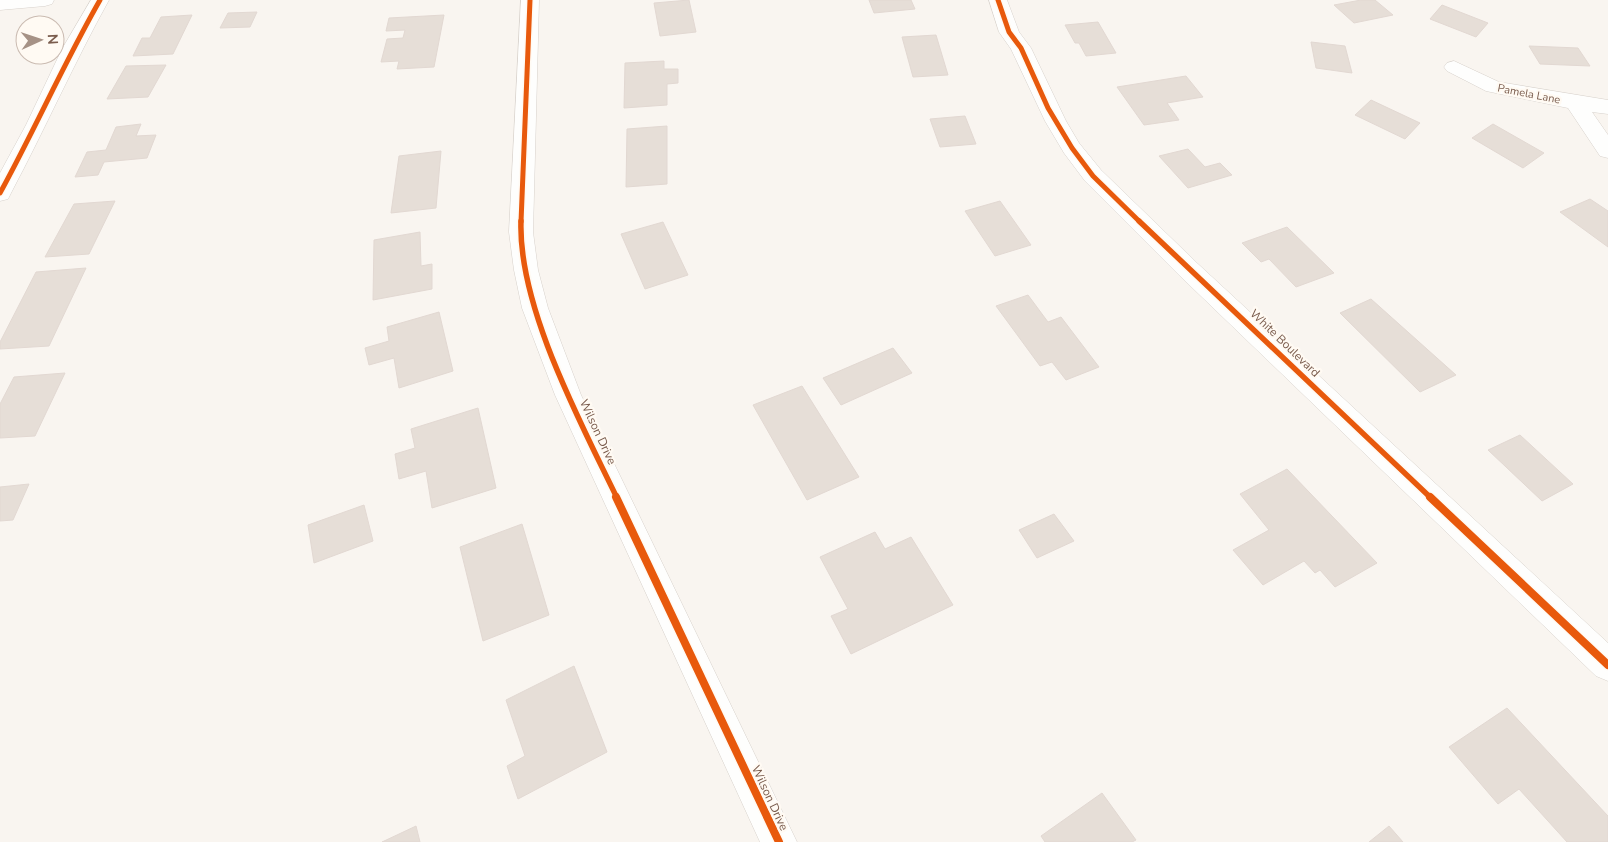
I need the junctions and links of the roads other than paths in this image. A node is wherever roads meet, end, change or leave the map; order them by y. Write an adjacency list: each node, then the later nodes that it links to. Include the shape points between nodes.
1 (45, 0): 5 (street)
2 (100, 0): 10 (street)
3 (530, 0): 12 (street, Wilson Drive, via 521,232 535,308 568,395)
4 (998, 0): 11 (street, White Boulevard, via 1008,31 1021,49 1049,112 1102,186)
5 (0, 4)
6 (1454, 67): 7 (street, Pamela Lane, via 1493,87)
7 (1575, 103): 8 (street, Pamela Lane); 9 (street)
8 (1608, 107)
9 (1608, 151)
10 (0, 193)
11 (1608, 665)
12 (778, 842)

